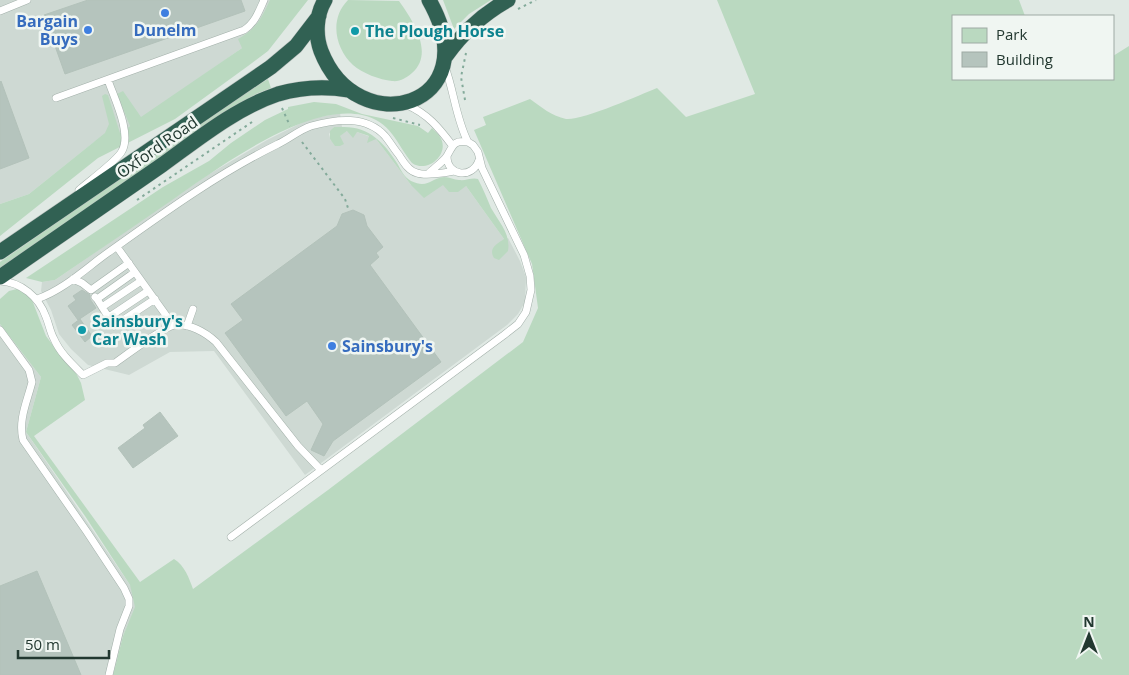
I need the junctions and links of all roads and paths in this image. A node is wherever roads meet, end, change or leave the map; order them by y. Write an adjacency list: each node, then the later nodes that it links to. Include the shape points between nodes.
1 (28, 0): 6 (lane)
2 (264, 0): 9 (lane, via 255,19 244,30)
3 (325, 0): 7 (highway)
4 (429, 0): 8 (highway, via 443,34)
5 (508, 0): 8 (highway, via 473,24)
6 (0, 11)
7 (319, 16): 10 (highway, via 318,38 324,59 338,81); 22 (highway, Oxford Road, via 296,46 270,67)
8 (445, 60): 12 (highway, via 439,77 429,90); 15 (lane)
9 (108, 80): 11 (lane); 22 (lane, via 126,136 123,149)
10 (350, 90): 12 (highway, via 379,102); 27 (highway, Oxford Road, via 331,87 300,89 251,106)
11 (56, 98)
12 (404, 103): 16 (lane, via 433,120)
13 (282, 106): 14 (path)
14 (296, 134): 20 (lane, via 308,127 332,121 360,122 385,136 410,169 418,174); 21 (path, via 345,199); 23 (lane, via 206,185)
15 (468, 142): 16 (lane); 18 (lane, via 476,148)
16 (452, 145): 17 (lane)
17 (447, 156): 19 (lane); 20 (lane)
18 (479, 160): 19 (lane, via 469,172); 41 (lane, via 526,262 531,290 526,312 518,324 504,335)
19 (454, 171): 20 (lane)
20 (429, 173)
21 (350, 211)
22 (40, 226): 24 (highway, Oxford Road)
23 (117, 247): 25 (lane); 28 (lane)
24 (0, 252)
25 (129, 263): 26 (lane); 30 (lane)
26 (135, 272): 29 (lane); 33 (lane)
27 (0, 279): 32 (lane, via 17,284)
28 (72, 280): 30 (lane); 32 (lane)
29 (141, 281): 31 (lane); 35 (lane)
30 (91, 290): 33 (lane)
31 (148, 291): 34 (lane); 37 (lane)
32 (37, 299): 38 (lane, via 54,340 83,375 106,363 115,363)
33 (97, 299): 35 (lane)
34 (155, 299): 37 (lane, via 114,326); 38 (lane)
35 (102, 307): 37 (lane)
36 (193, 309): 39 (lane)
37 (109, 317)
38 (173, 325): 39 (lane)
39 (187, 326): 41 (lane, via 204,332 216,342 298,446)
40 (0, 330): 43 (lane, via 32,377 21,419 23,440 129,599)
41 (321, 470): 42 (lane)
42 (231, 536)
43 (109, 675)

